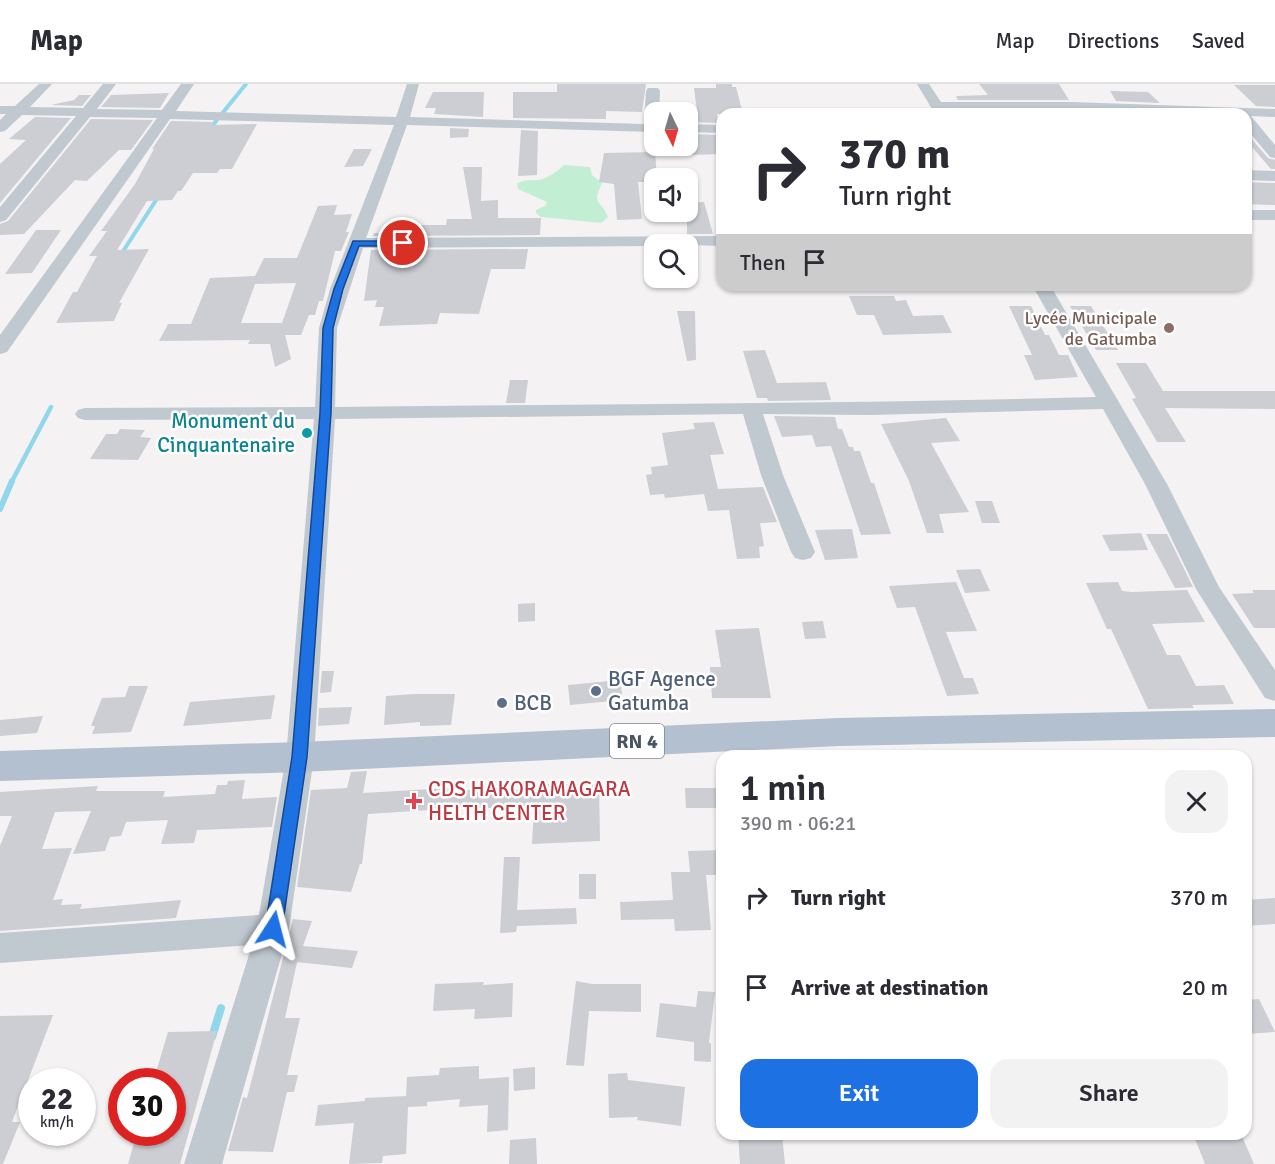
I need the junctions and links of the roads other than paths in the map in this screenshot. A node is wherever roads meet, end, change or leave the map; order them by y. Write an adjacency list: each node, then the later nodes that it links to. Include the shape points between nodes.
1 (46, 84): 12 (street)
2 (110, 84): 13 (street)
3 (188, 84): 15 (street)
4 (413, 84): 17 (street)
5 (923, 84): 8 (street)
6 (653, 91): 7 (street)
7 (653, 102)
8 (939, 108)
9 (1011, 108): 10 (street)
10 (1118, 108)
11 (0, 110): 12 (street)
12 (18, 110): 13 (street); 19 (street)
13 (87, 111): 15 (street); 30 (street)
14 (1275, 113): 16 (street)
15 (167, 114): 17 (street); 34 (street)
16 (1252, 114)
17 (402, 121): 20 (street); 32 (street)
18 (1252, 125): 24 (street)
19 (0, 128)
20 (644, 128)
21 (698, 128): 22 (street)
22 (716, 129)
23 (1252, 142): 24 (street)
24 (1270, 142): 25 (street)
25 (1275, 154)
26 (1252, 175): 27 (street)
27 (1275, 176)
28 (1252, 215): 29 (street)
29 (1275, 215)
30 (0, 217)
31 (716, 241): 32 (street)
32 (356, 243): 37 (street, via 328,328)
33 (1045, 291): 35 (street)
34 (0, 348)
35 (1110, 403): 36 (street); 40 (street, via 1208,589)
36 (751, 407): 37 (street); 39 (street, via 772,476)
37 (325, 413): 38 (street); 42 (street)
38 (85, 414)
39 (803, 552)
40 (1275, 691)
41 (1275, 723): 42 (main road, RN 4, via 839,732)
42 (300, 757): 43 (main road, RN 4); 44 (street)
43 (0, 766)
44 (273, 929): 45 (street); 46 (street)
45 (0, 948)
46 (203, 1164)

